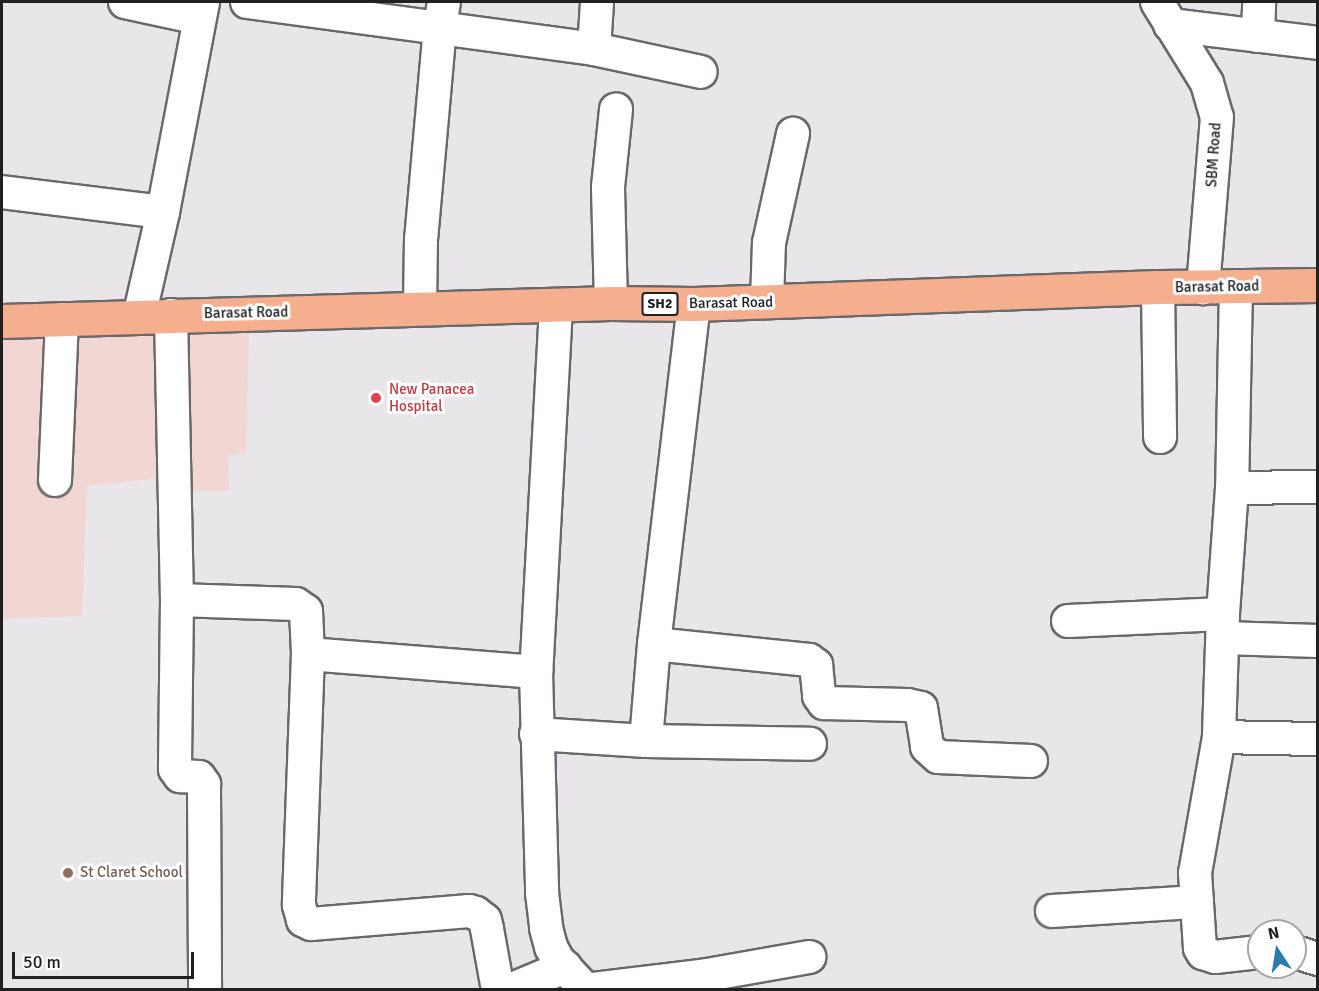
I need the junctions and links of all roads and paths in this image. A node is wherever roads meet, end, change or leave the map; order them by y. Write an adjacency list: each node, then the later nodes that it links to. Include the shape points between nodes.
1 (125, 2): 5 (street)
2 (247, 2): 7 (street)
3 (597, 2): 10 (street)
4 (1259, 2): 8 (street)
5 (201, 10): 15 (street)
6 (1163, 13): 8 (street); 19 (street, SBM Road, via 1207,83 1217,117)
7 (442, 14): 10 (street); 24 (street, via 421,240)
8 (1258, 36): 9 (street)
9 (1317, 43)
10 (594, 49): 11 (street)
11 (701, 72)
12 (616, 110): 21 (street, via 608,187)
13 (793, 134): 20 (street, via 769,243)
14 (2, 192): 15 (street)
15 (163, 212): 26 (street)
16 (1317, 285): 17 (main road, Barasat Road / SH2)
17 (1236, 286): 19 (main road, Barasat Road / SH2); 31 (street)
18 (1158, 287): 19 (main road, Barasat Road / SH2); 20 (main road, Barasat Road / SH2); 29 (street)
19 (1203, 288)
20 (767, 302): 22 (main road, Barasat Road / SH2)
21 (611, 303): 22 (main road, Barasat Road / SH2); 23 (main road, Barasat Road / SH2)
22 (694, 304): 37 (street)
23 (555, 307): 24 (main road, Barasat Road / SH2); 39 (street)
24 (420, 308): 25 (main road, Barasat Road / SH2)
25 (171, 315): 26 (main road, Barasat Road / SH2); 33 (street)
26 (139, 317): 27 (main road, Barasat Road / SH2)
27 (62, 319): 28 (main road, Barasat Road / SH2); 30 (street)
28 (2, 321)
29 (1160, 437)
30 (55, 480)
31 (1232, 488): 32 (street); 35 (street)
32 (1317, 488)
33 (177, 600): 38 (street, via 296,604 306,611); 51 (street, via 175,769 180,776 199,777 205,791)
34 (1068, 621): 35 (street)
35 (1223, 626): 36 (street); 41 (street)
36 (1317, 641)
37 (654, 644): 43 (street); 45 (street, via 809,660 816,666 819,696 824,703 921,708 927,747 938,757)
38 (308, 654): 39 (street); 52 (street, via 299,905 303,920 311,924 476,913 485,920)
39 (536, 672): 40 (street)
40 (536, 734): 43 (street); 50 (street, via 546,928 551,947)
41 (1219, 737): 42 (street); 46 (street, via 1196,856)
42 (1317, 739)
43 (646, 741): 44 (street)
44 (810, 744)
45 (1031, 760)
46 (1197, 902): 47 (street); 48 (street, via 1203,953 1215,957)
47 (1052, 911)
48 (1247, 953)
49 (809, 957): 50 (street, via 707,975)
50 (579, 982): 53 (street)
51 (205, 990)
52 (498, 990)
53 (510, 990)

